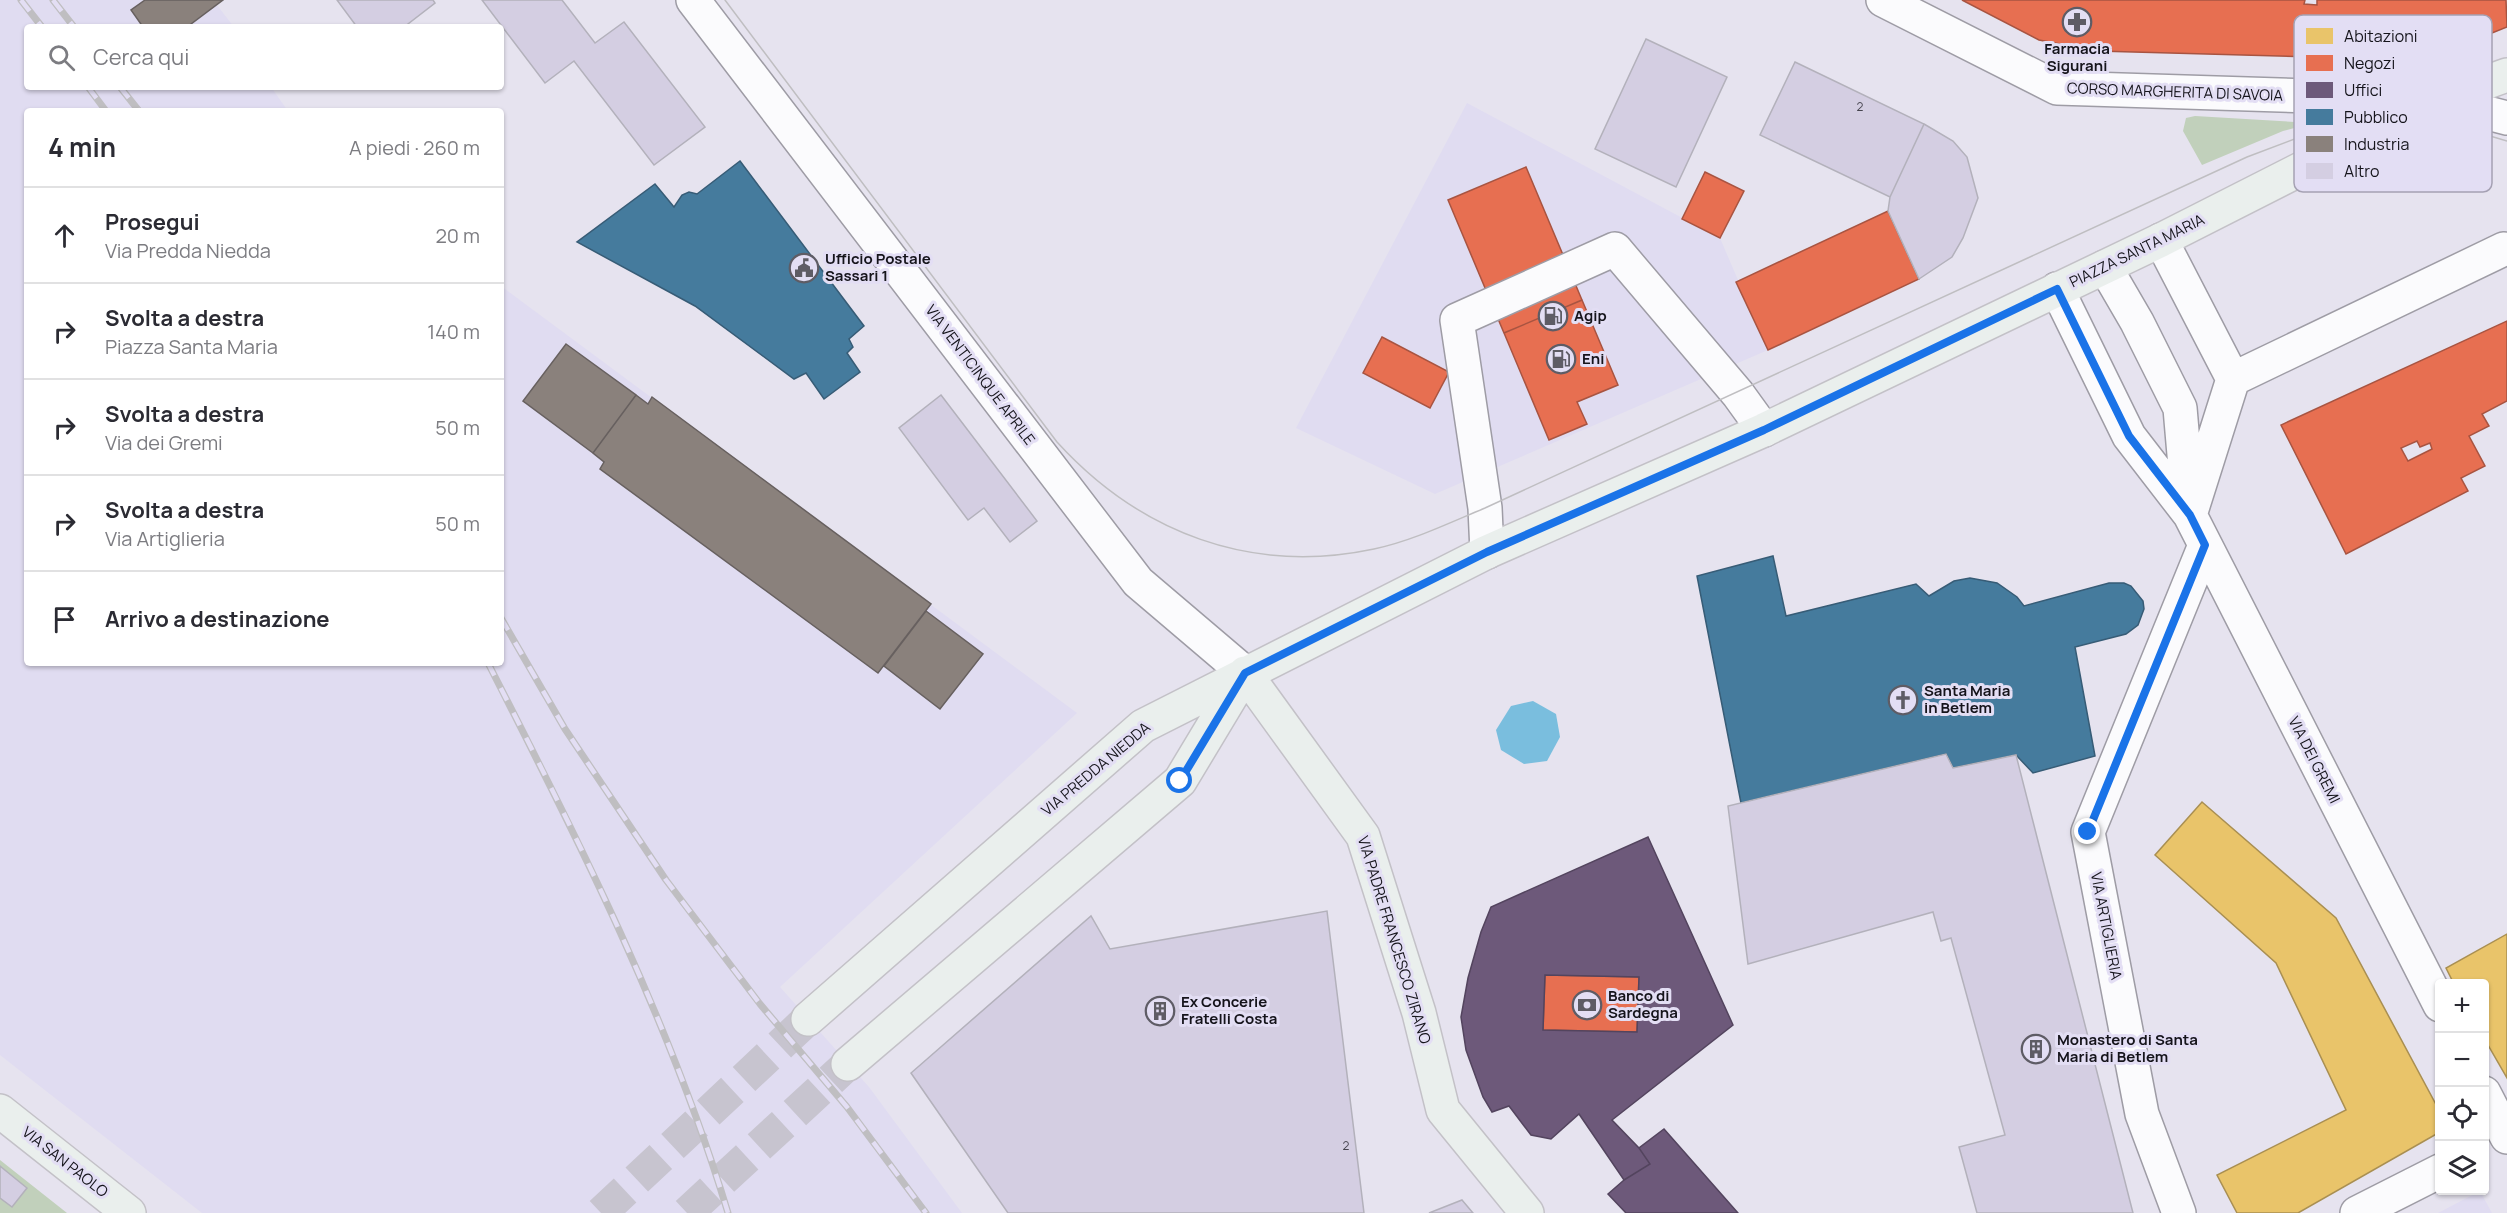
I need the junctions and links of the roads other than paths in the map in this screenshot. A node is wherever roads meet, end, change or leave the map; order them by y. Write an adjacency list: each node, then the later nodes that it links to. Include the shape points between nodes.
1 (693, 0): 18 (street, VIA VENTICINQUE APRILE, via 1138,582)
2 (1883, 0): 5 (street, CORSO MARGHERITA DI SAVOIA, via 2057,88)
3 (2507, 75): 4 (main road, PIAZZA SANTA MARIA)
4 (2492, 80)
5 (2294, 95)
6 (2492, 114): 7 (street, CORSO MARGHERITA DI SAVOIA)
7 (2507, 118)
8 (2294, 172): 9 (main road, PIAZZA SANTA MARIA)
9 (2162, 240): 11 (main road, PIAZZA SANTA MARIA); 13 (street)
10 (2504, 249): 13 (street)
11 (2105, 267): 12 (main road, PIAZZA SANTA MARIA); 15 (street, VIA DEI GREMI, via 2180,408)
12 (2057, 289): 14 (main road, PIAZZA SANTA MARIA); 15 (street, VIA DEI GREMI, via 2129,436)
13 (2233, 380): 15 (street)
14 (1764, 430): 17 (main road, PIAZZA SANTA MARIA); 17 (street, via 1615,249 1456,320 1485,508)
15 (2190, 515): 16 (street, VIA DEI GREMI)
16 (2205, 545): 19 (street, VIA DEI GREMI); 29 (street, VIA ARTIGLIERIA, via 2088,832 2142,1114)
17 (1487, 552): 18 (main road, PIAZZA SANTA MARIA)
18 (1245, 673): 20 (main road, VIA PREDDA NIEDDA, via 1143,726); 21 (main road, via 1180,781); 28 (main road, VIA PADRE FRANCESCO ZIRANO, via 1363,836 1419,1013 1443,1110)
19 (2435, 997)
20 (808, 1019)
21 (848, 1064)
22 (2489, 1103): 24 (street)
23 (0, 1111): 27 (main road, VIA SAN PAOLO)
24 (2507, 1137): 25 (street)
25 (2489, 1146)
26 (2435, 1173): 30 (street)
27 (129, 1213)
28 (1527, 1213)
29 (2179, 1213)
30 (2357, 1213)

